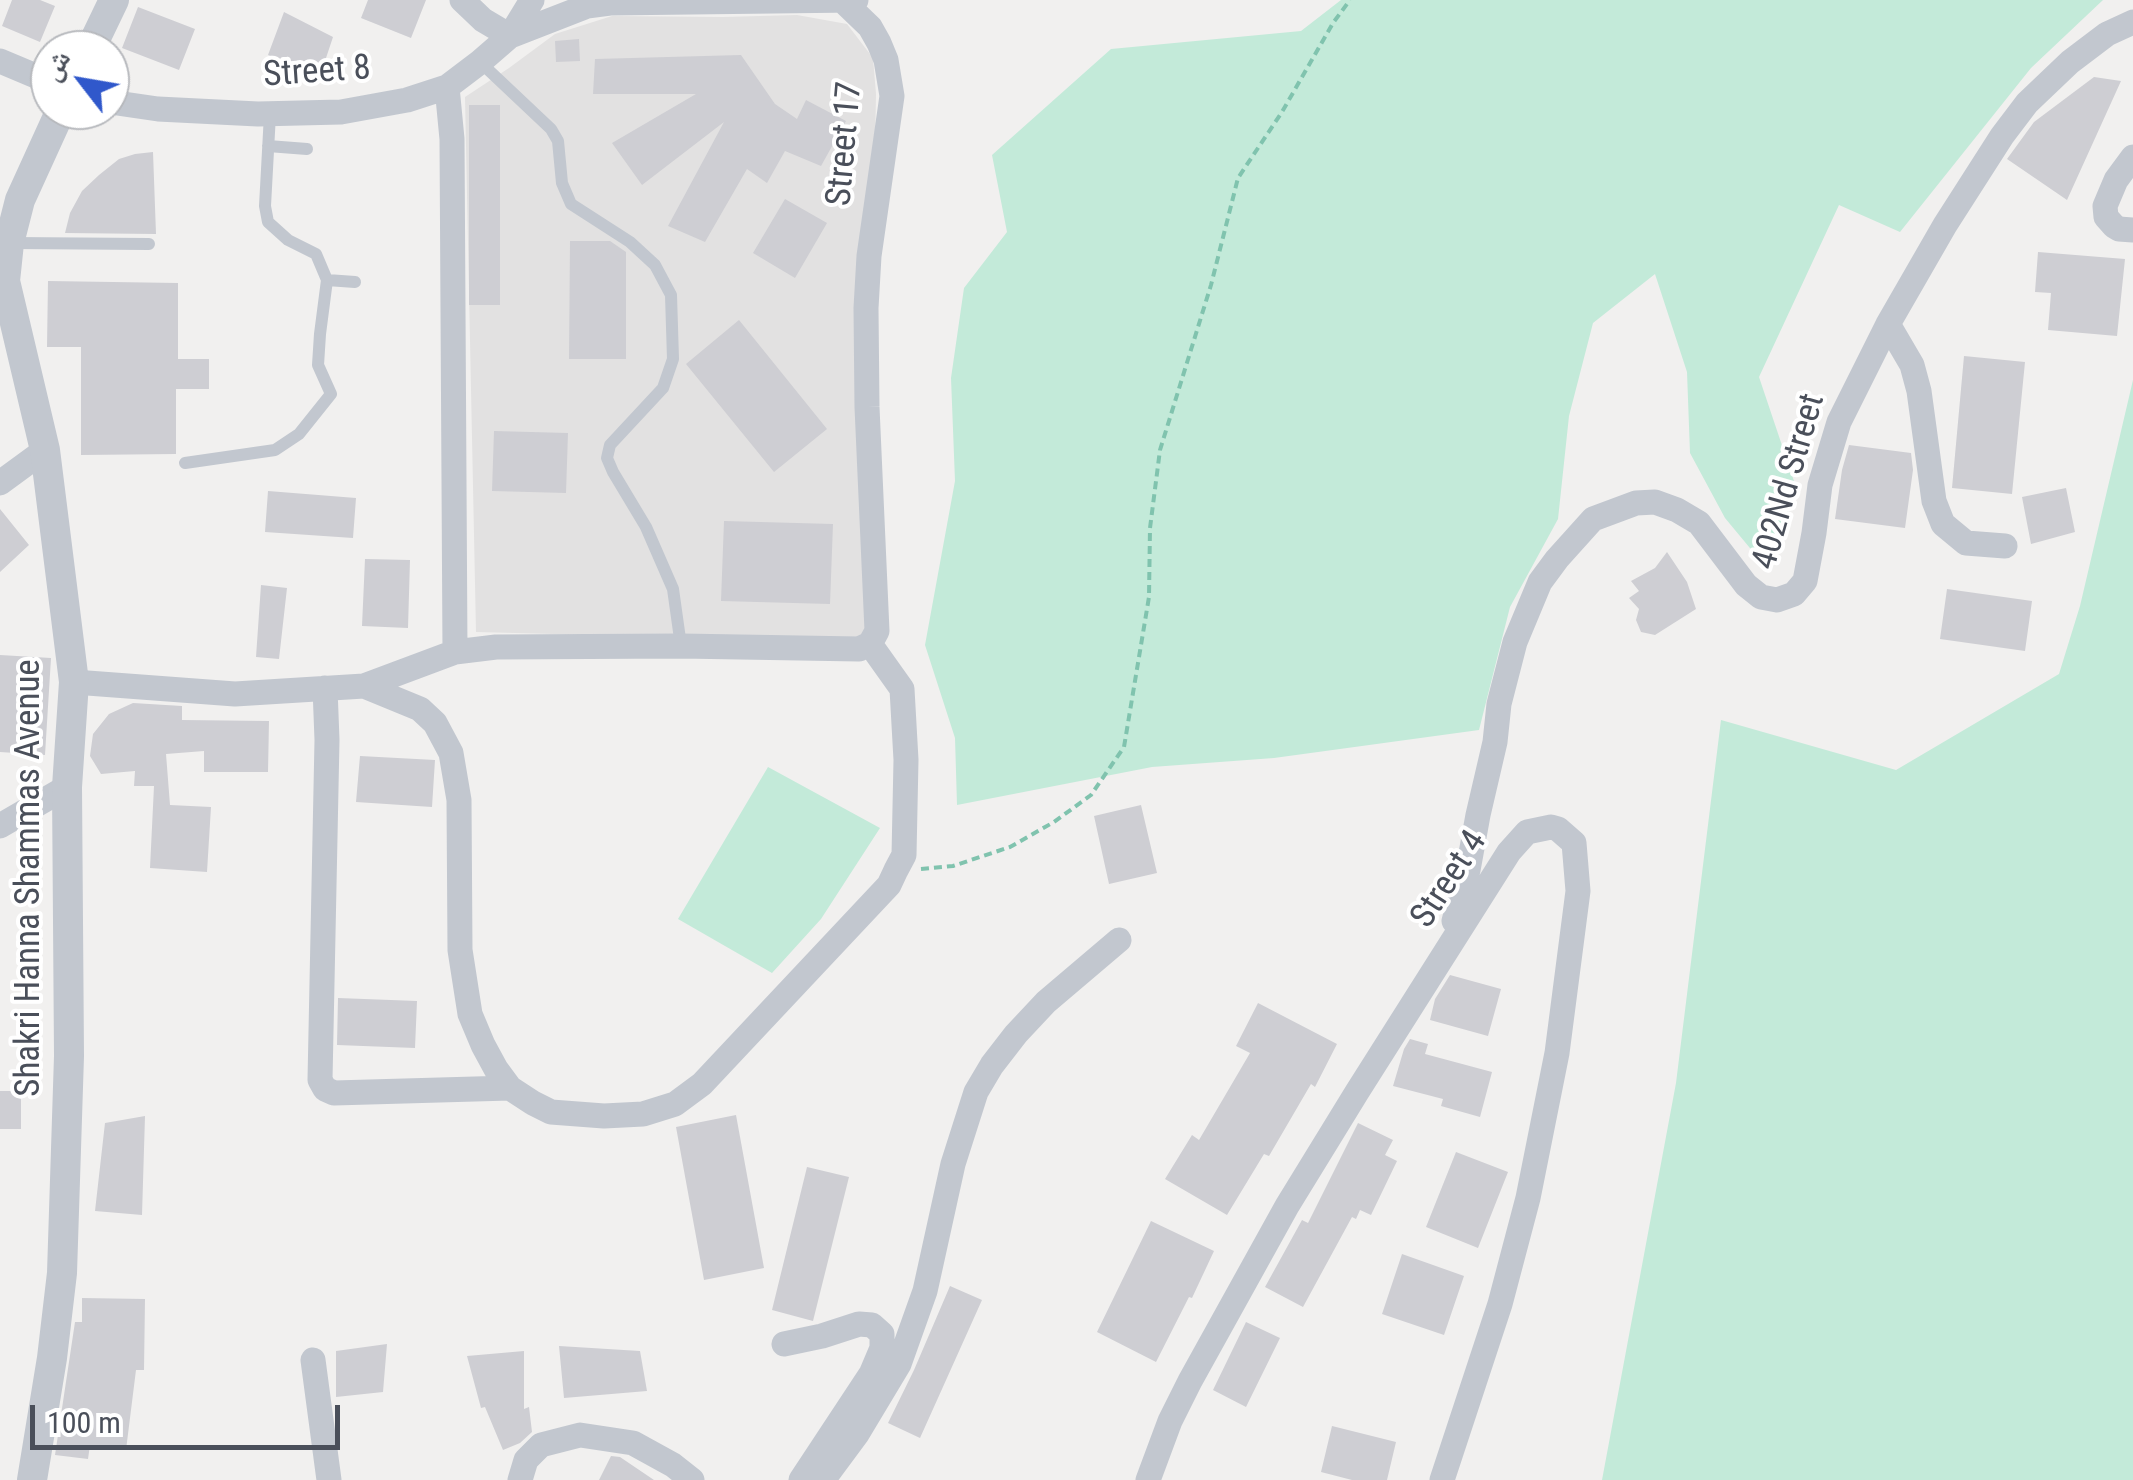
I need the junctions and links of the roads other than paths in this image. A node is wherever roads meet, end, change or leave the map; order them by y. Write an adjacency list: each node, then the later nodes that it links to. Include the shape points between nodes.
1 (114, 0): 6 (street)
2 (462, 0): 7 (street)
3 (532, 0): 7 (street)
4 (850, 1): 7 (street, Street 17, via 610,3); 29 (street, Street 17, via 879,43 892,96 869,256 867,407 877,631)
5 (2133, 22): 24 (street, 402Nd Street, via 2070,62 2027,103)
6 (100, 30)
7 (510, 36): 9 (street, Street 8)
8 (0, 61): 10 (street)
9 (480, 62): 11 (street, Street 8); 30 (lane, via 551,129 571,204 630,242 672,295 672,359 663,388 610,444 608,458 673,589)
10 (30, 74)
11 (446, 87): 13 (street, Street 8, via 341,112); 31 (street, via 452,139)
12 (130, 104): 13 (street, Street 8)
13 (270, 114): 15 (lane)
14 (53, 130): 19 (street, Shakri Hanna Shammas Avenue, via 20,200)
15 (268, 146): 16 (lane); 22 (lane, via 268,222 316,254)
16 (307, 149)
17 (2133, 157): 18 (street, via 2105,206 2114,226)
18 (2133, 230)
19 (9, 243): 20 (lane); 21 (street, Shakri Hanna Shammas Avenue)
20 (149, 244)
21 (2, 280): 25 (street, Shakri Hanna Shammas Avenue)
22 (328, 280): 23 (lane); 26 (lane, via 318,365 332,394 322,408 275,450)
23 (354, 282)
24 (1888, 324): 28 (street, via 1916,378 1943,524 1966,543); 38 (street, 402Nd Street, via 1839,422 1820,485 1804,581 1794,594 1761,598 1699,523 1655,502 1594,519 1540,582 1499,704 1468,870)
25 (45, 450): 27 (street); 32 (street, Shakri Hanna Shammas Avenue)
26 (185, 463)
27 (0, 483)
28 (2006, 546)
29 (870, 644): 30 (street); 39 (street, via 902,688 904,855 889,885 735,1051 675,1104 643,1114 551,1112)
30 (681, 646): 31 (street)
31 (456, 652): 33 (street)
32 (74, 682): 34 (street, via 235,694); 35 (street, Shakri Hanna Shammas Avenue)
33 (364, 686): 34 (street); 39 (street, via 420,709 451,754 459,800 464,983 483,1046)
34 (325, 688): 39 (street, via 320,1080 334,1093)
35 (67, 787): 36 (street); 42 (street, Shakri Hanna Shammas Avenue, via 62,1272)
36 (0, 826)
37 (1119, 940): 47 (street, via 1026,1023 976,1092 926,1291 900,1364)
38 (1445, 952): 48 (street, Street 4, via 1287,1206 1170,1420); 49 (street, Street 4, via 1523,834 1551,827 1574,843 1578,891 1570,959 1528,1198)
39 (510, 1088)
40 (784, 1344): 46 (street, via 859,1324 882,1334 870,1374)
41 (313, 1360): 43 (street)
42 (32, 1480)
43 (329, 1480)
44 (520, 1480): 45 (street, via 526,1460 541,1445 580,1435 633,1444)
45 (692, 1480)
46 (800, 1480)
47 (823, 1480)
48 (1148, 1480)
49 (1442, 1480)

